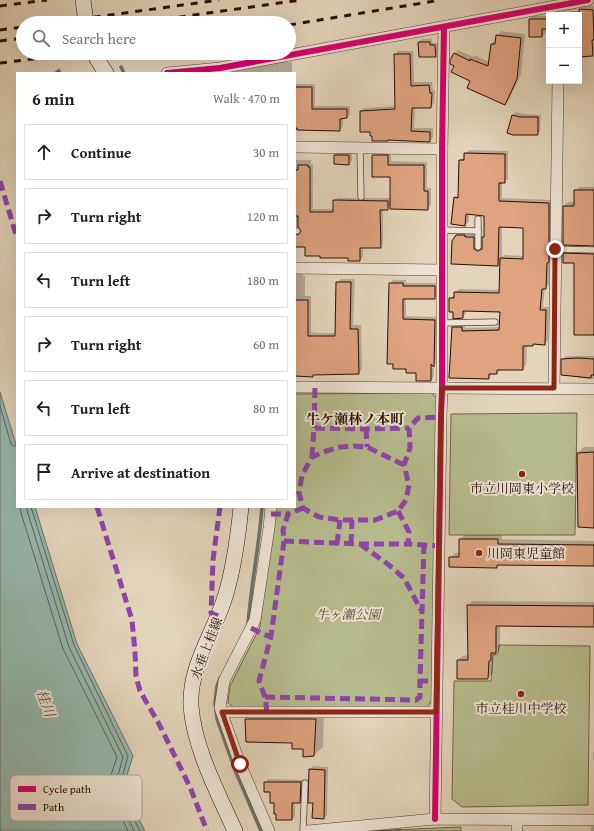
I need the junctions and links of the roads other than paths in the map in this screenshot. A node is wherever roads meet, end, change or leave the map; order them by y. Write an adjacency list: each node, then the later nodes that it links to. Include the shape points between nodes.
1 (83, 0): 4 (main road)
2 (588, 0): 3 (street)
3 (559, 10): 5 (street)
4 (85, 16)
5 (444, 27): 6 (street); 15 (street)
6 (296, 55)
7 (98, 60): 10 (main road)
8 (272, 60): 9 (street)
9 (220, 70): 11 (street)
10 (105, 72)
11 (185, 72)
12 (558, 84): 21 (street)
13 (296, 147): 14 (street)
14 (360, 148): 15 (street); 16 (lane)
15 (442, 149): 18 (street)
16 (361, 197)
17 (478, 219): 19 (lane)
18 (442, 230): 19 (lane); 24 (street)
19 (478, 231): 20 (lane)
20 (478, 247)
21 (555, 249): 22 (lane); 29 (street)
22 (594, 250)
23 (296, 268): 24 (street)
24 (441, 270): 26 (street)
25 (495, 322): 26 (lane)
26 (442, 323): 28 (street)
27 (296, 387): 28 (street)
28 (442, 388): 29 (street); 34 (street)
29 (554, 388): 30 (street)
30 (594, 389)
31 (241, 508): 39 (main road, 水垂上桂線, via 230,578 218,616 197,665 191,705 194,728 202,753)
32 (271, 508): 33 (street, via 255,620 224,682 220,708)
33 (222, 712): 34 (street); 40 (street, via 240,764)
34 (436, 712): 36 (street)
35 (305, 782): 41 (lane)
36 (435, 819): 38 (street); 42 (street)
37 (594, 820): 38 (street)
38 (517, 826)
39 (235, 831)
40 (269, 831)
41 (303, 831)
42 (308, 831)

